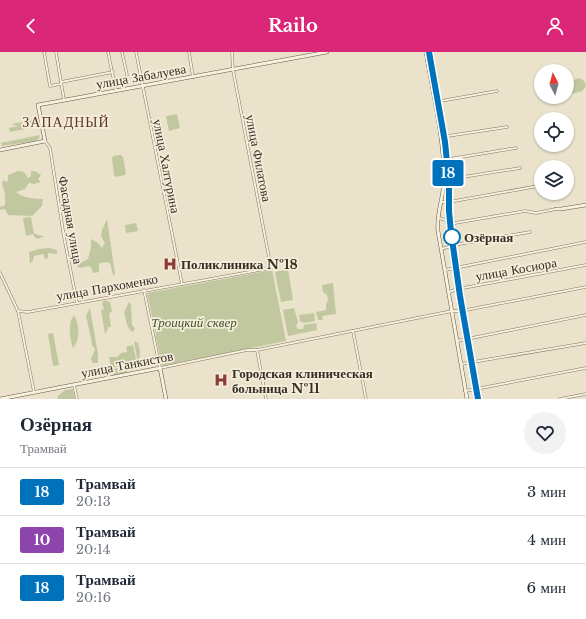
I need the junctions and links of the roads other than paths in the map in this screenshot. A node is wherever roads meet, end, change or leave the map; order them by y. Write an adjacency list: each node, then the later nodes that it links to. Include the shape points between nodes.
1 (44, 52): 14 (street, via 50,86)
2 (56, 52): 14 (street)
3 (108, 52): 11 (street)
4 (122, 52): 12 (street)
5 (136, 52): 15 (street, улица Халтурина)
6 (189, 52): 13 (street)
7 (232, 52): 10 (street, улица Филатова)
8 (328, 52): 10 (street, улица Забалуева)
9 (426, 52): 19 (street)
10 (234, 70): 13 (street, улица Забалуева); 37 (street, улица Филатова)
11 (113, 72): 14 (street); 16 (street)
12 (127, 75)
13 (193, 77): 15 (street, улица Забалуева)
14 (61, 83): 18 (street)
15 (142, 86): 16 (street, улица Забалуева); 40 (street, улица Халтурина)
16 (116, 91): 18 (street, улица Забалуева)
17 (497, 91): 19 (street)
18 (64, 100): 22 (street, улица Забалуева, via 38,105)
19 (435, 102): 21 (street)
20 (507, 127): 21 (street)
21 (441, 137): 25 (street)
22 (45, 141): 24 (street); 44 (street, Фасадная улица, via 50,148)
23 (516, 148): 25 (street)
24 (0, 150)
25 (443, 160): 27 (street)
26 (520, 168): 27 (street)
27 (444, 180): 29 (street)
28 (534, 187): 29 (street)
29 (441, 202): 32 (street)
30 (586, 204): 31 (street)
31 (556, 209): 32 (street, via 525,211 455,223)
32 (437, 218): 35 (street)
33 (530, 232): 35 (street)
34 (586, 242): 38 (street)
35 (441, 248): 38 (street)
36 (586, 265): 43 (street, улица Косиора)
37 (271, 268): 40 (street, улица Пархоменко)
38 (445, 270): 43 (street)
39 (0, 273): 45 (street)
40 (182, 284): 42 (street, улица Пархоменко)
41 (586, 287): 46 (street, улица Танкистов)
42 (144, 290): 44 (street, улица Пархоменко); 53 (street)
43 (449, 292): 46 (street)
44 (77, 303): 45 (street, улица Пархоменко, via 26,312)
45 (18, 311): 57 (street)
46 (452, 311): 48 (street, улица Танкистов); 49 (street)
47 (586, 315): 49 (street)
48 (353, 331): 51 (street, улица Танкистов); 63 (street)
49 (457, 341): 52 (street)
50 (586, 343): 52 (street)
51 (257, 350): 53 (street, улица Танкистов); 62 (street)
52 (461, 364): 56 (street)
53 (160, 368): 55 (street, улица Танкистов); 61 (street)
54 (586, 368): 56 (street)
55 (74, 385): 57 (street, улица Танкистов); 60 (street)
56 (465, 391): 64 (street)
57 (34, 392): 59 (street, улица Танкистов)
58 (586, 394): 65 (street)
59 (0, 399)
60 (77, 399)
61 (166, 399)
62 (266, 399)
63 (366, 399)
64 (467, 399)
65 (560, 399)

